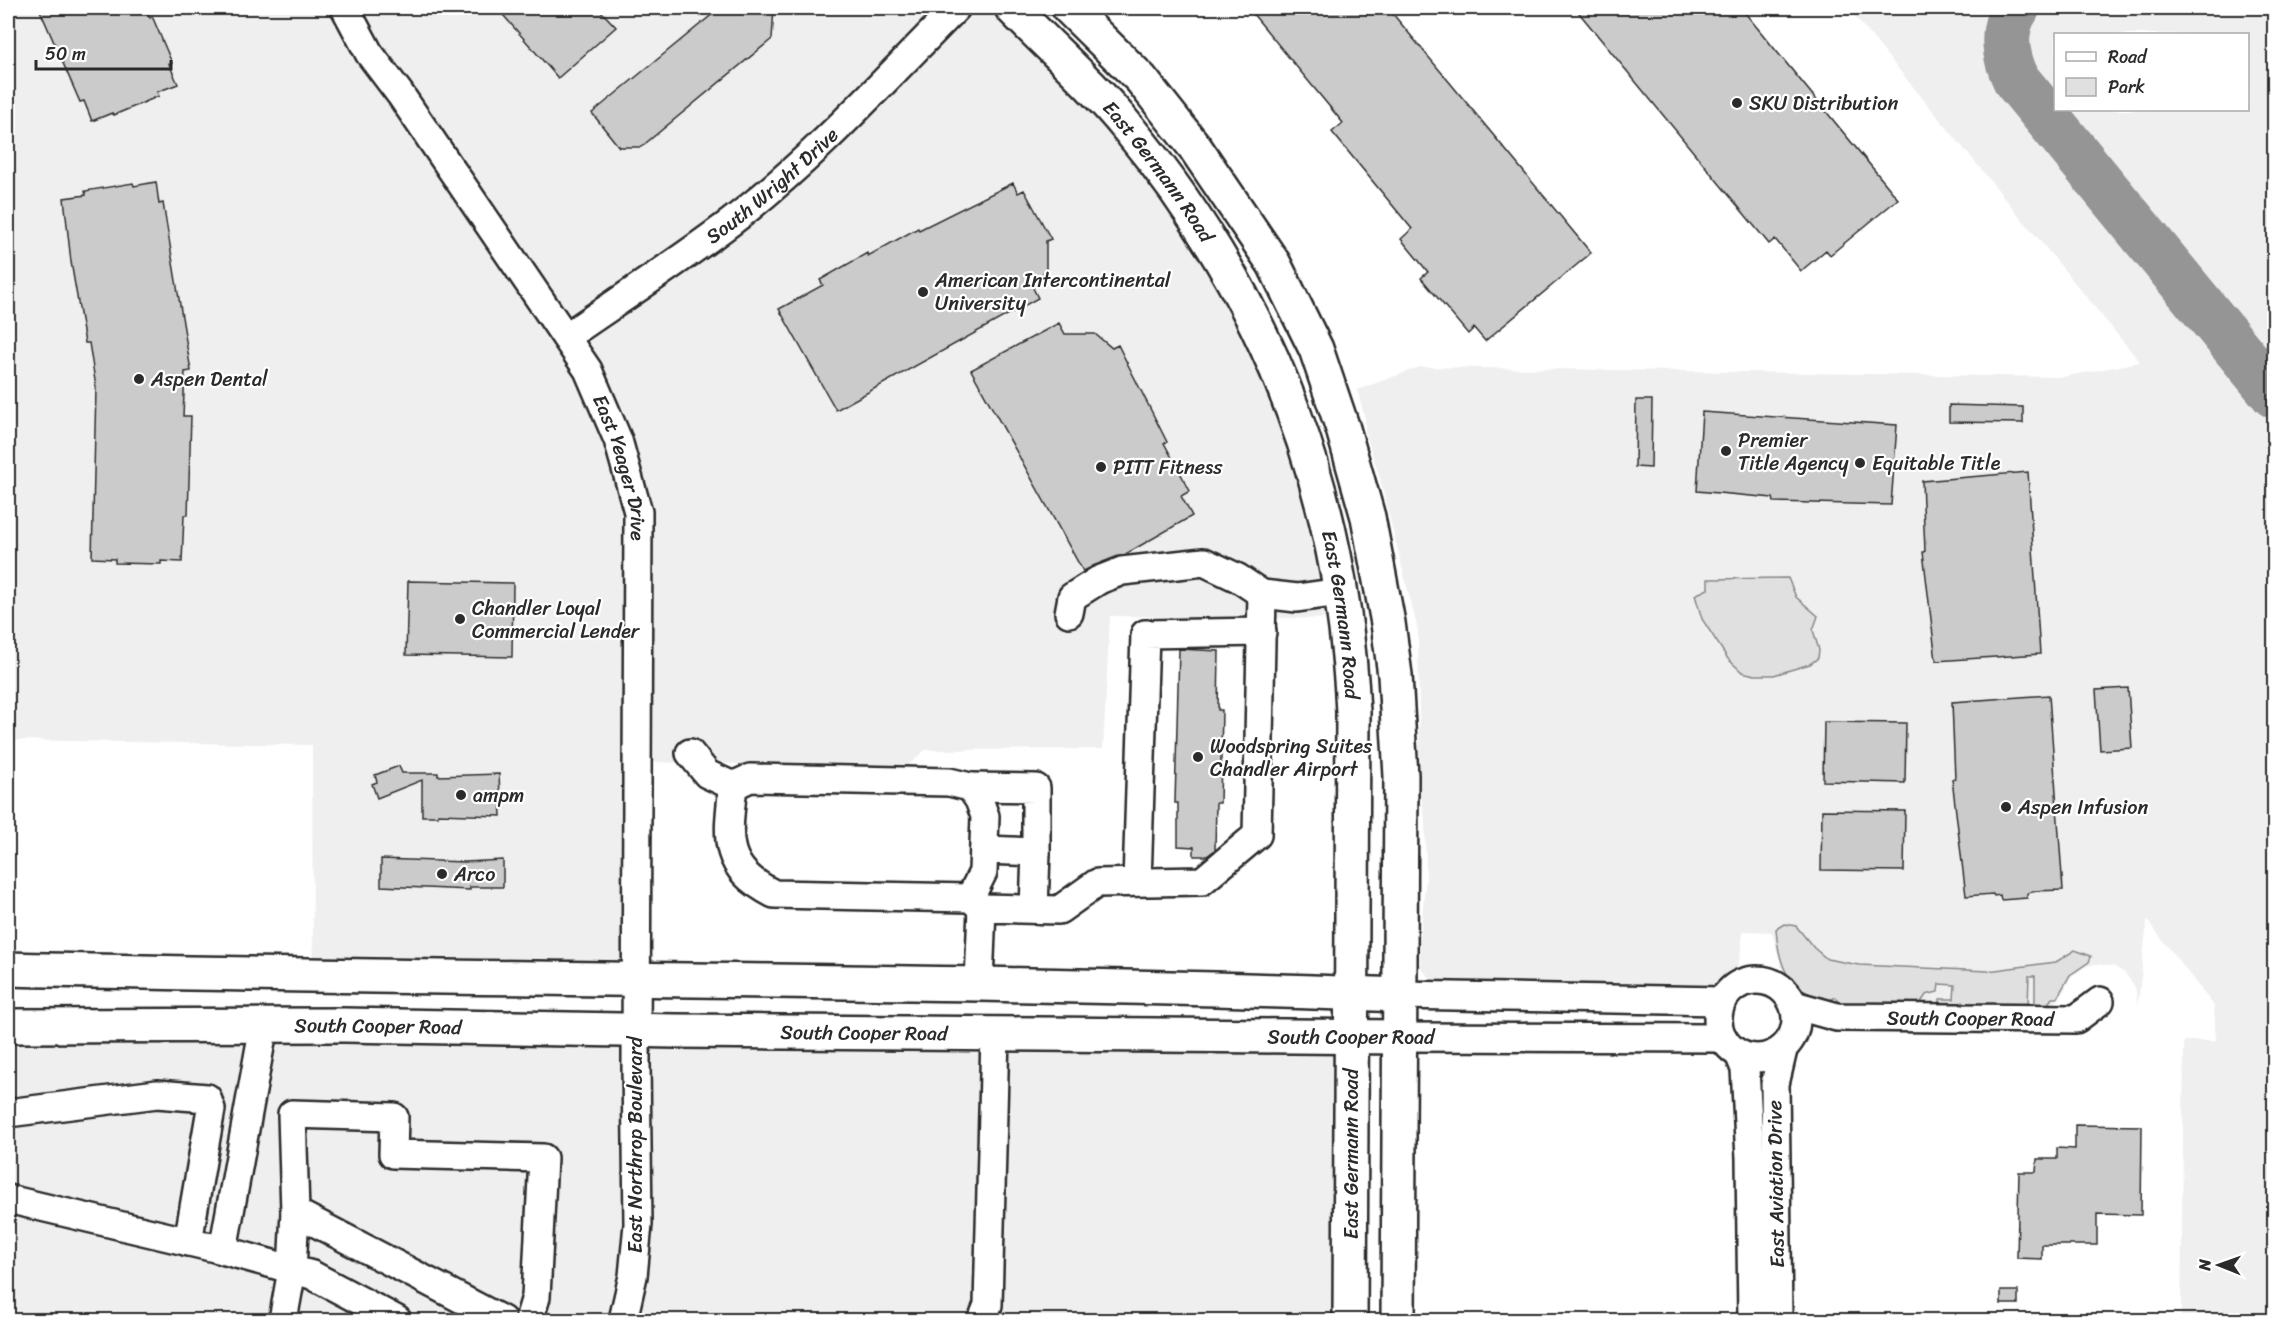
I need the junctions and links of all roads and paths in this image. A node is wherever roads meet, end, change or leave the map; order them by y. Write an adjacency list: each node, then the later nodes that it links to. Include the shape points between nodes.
1 (345, 8): 5 (street, East Yeager Drive, via 369,53)
2 (956, 8): 5 (street, South Wright Drive, via 832,133 732,221)
3 (1012, 8): 6 (main road, East Germann Road, via 1127,126 1198,222 1236,286 1296,413 1315,473)
4 (1069, 8): 10 (main road, via 1141,79 1194,146 1274,264 1316,349 1343,429 1381,575)
5 (566, 337): 25 (street, East Yeager Drive, via 588,369 606,409 638,512)
6 (1340, 592): 7 (street, via 1297,597); 10 (main road, via 1359,608 1368,626 1381,707); 21 (main road, East Germann Road, via 1350,645 1353,712)
7 (1262, 594): 8 (street, via 1204,562 1175,564 1122,571 1099,580 1072,597); 9 (street)
8 (1069, 613)
9 (1262, 632): 16 (street, via 1257,835 1202,880); 16 (street, via 1145,633)
10 (1400, 741): 22 (main road)
11 (690, 753): 12 (street, via 707,774)
12 (733, 786): 13 (street, via 750,778 949,782); 17 (street, via 729,824 734,862 752,882 774,894)
13 (970, 787): 14 (street, via 985,816); 15 (street, via 1036,788)
14 (984, 850): 15 (street); 17 (street)
15 (1036, 852): 18 (street)
16 (1137, 882): 18 (street, via 1097,883 1059,910)
17 (976, 903): 18 (street); 20 (street)
18 (1034, 909)
19 (8, 969): 25 (main road, South Cooper Road, via 285,976)
20 (979, 983): 21 (main road, South Cooper Road); 25 (main road, South Cooper Road)
21 (1352, 993): 22 (main road, South Cooper Road); 32 (main road, East Germann Road)
22 (1401, 995): 23 (street, South Cooper Road); 31 (main road)
23 (1722, 1001): 26 (street, South Cooper Road, via 1730,990 1754,980 1778,986); 34 (street, via 1718,1014)
24 (2100, 1001): 27 (street, South Cooper Road, via 2076,1019)
25 (636, 1005): 28 (main road, South Cooper Road); 30 (main road, South Cooper Road); 45 (street, East Northrop Boulevard, via 638,1224 633,1276)
26 (1794, 1005): 27 (street, South Cooper Road); 33 (street, via 1796,1025)
27 (1837, 1017): 33 (street, South Cooper Road)
28 (264, 1025): 29 (main road, South Cooper Road); 39 (street)
29 (8, 1026)
30 (995, 1035): 32 (main road, South Cooper Road); 46 (street, via 988,1305)
31 (1401, 1037): 32 (main road, South Cooper Road); 34 (street, South Cooper Road); 48 (main road)
32 (1352, 1038): 47 (main road, East Germann Road)
33 (1788, 1043): 34 (street, South Cooper Road, via 1762,1059); 50 (street, East Aviation Drive, via 1774,1084)
34 (1731, 1046): 49 (street, East Aviation Drive, via 1745,1069)
35 (8, 1113): 38 (street, via 157,1094 207,1098 211,1109)
36 (8, 1199): 38 (street)
37 (295, 1212): 40 (street); 43 (street); 44 (street, via 292,1114 394,1117 393,1154 543,1158 536,1297)
38 (188, 1242): 39 (street)
39 (223, 1250): 40 (street)
40 (292, 1270): 41 (street); 42 (street, via 312,1275)
41 (283, 1320)
42 (397, 1320)
43 (502, 1320)
44 (529, 1320)
45 (623, 1320)
46 (982, 1320)
47 (1350, 1320)
48 (1398, 1320)
49 (1752, 1320)
50 (1778, 1320)

